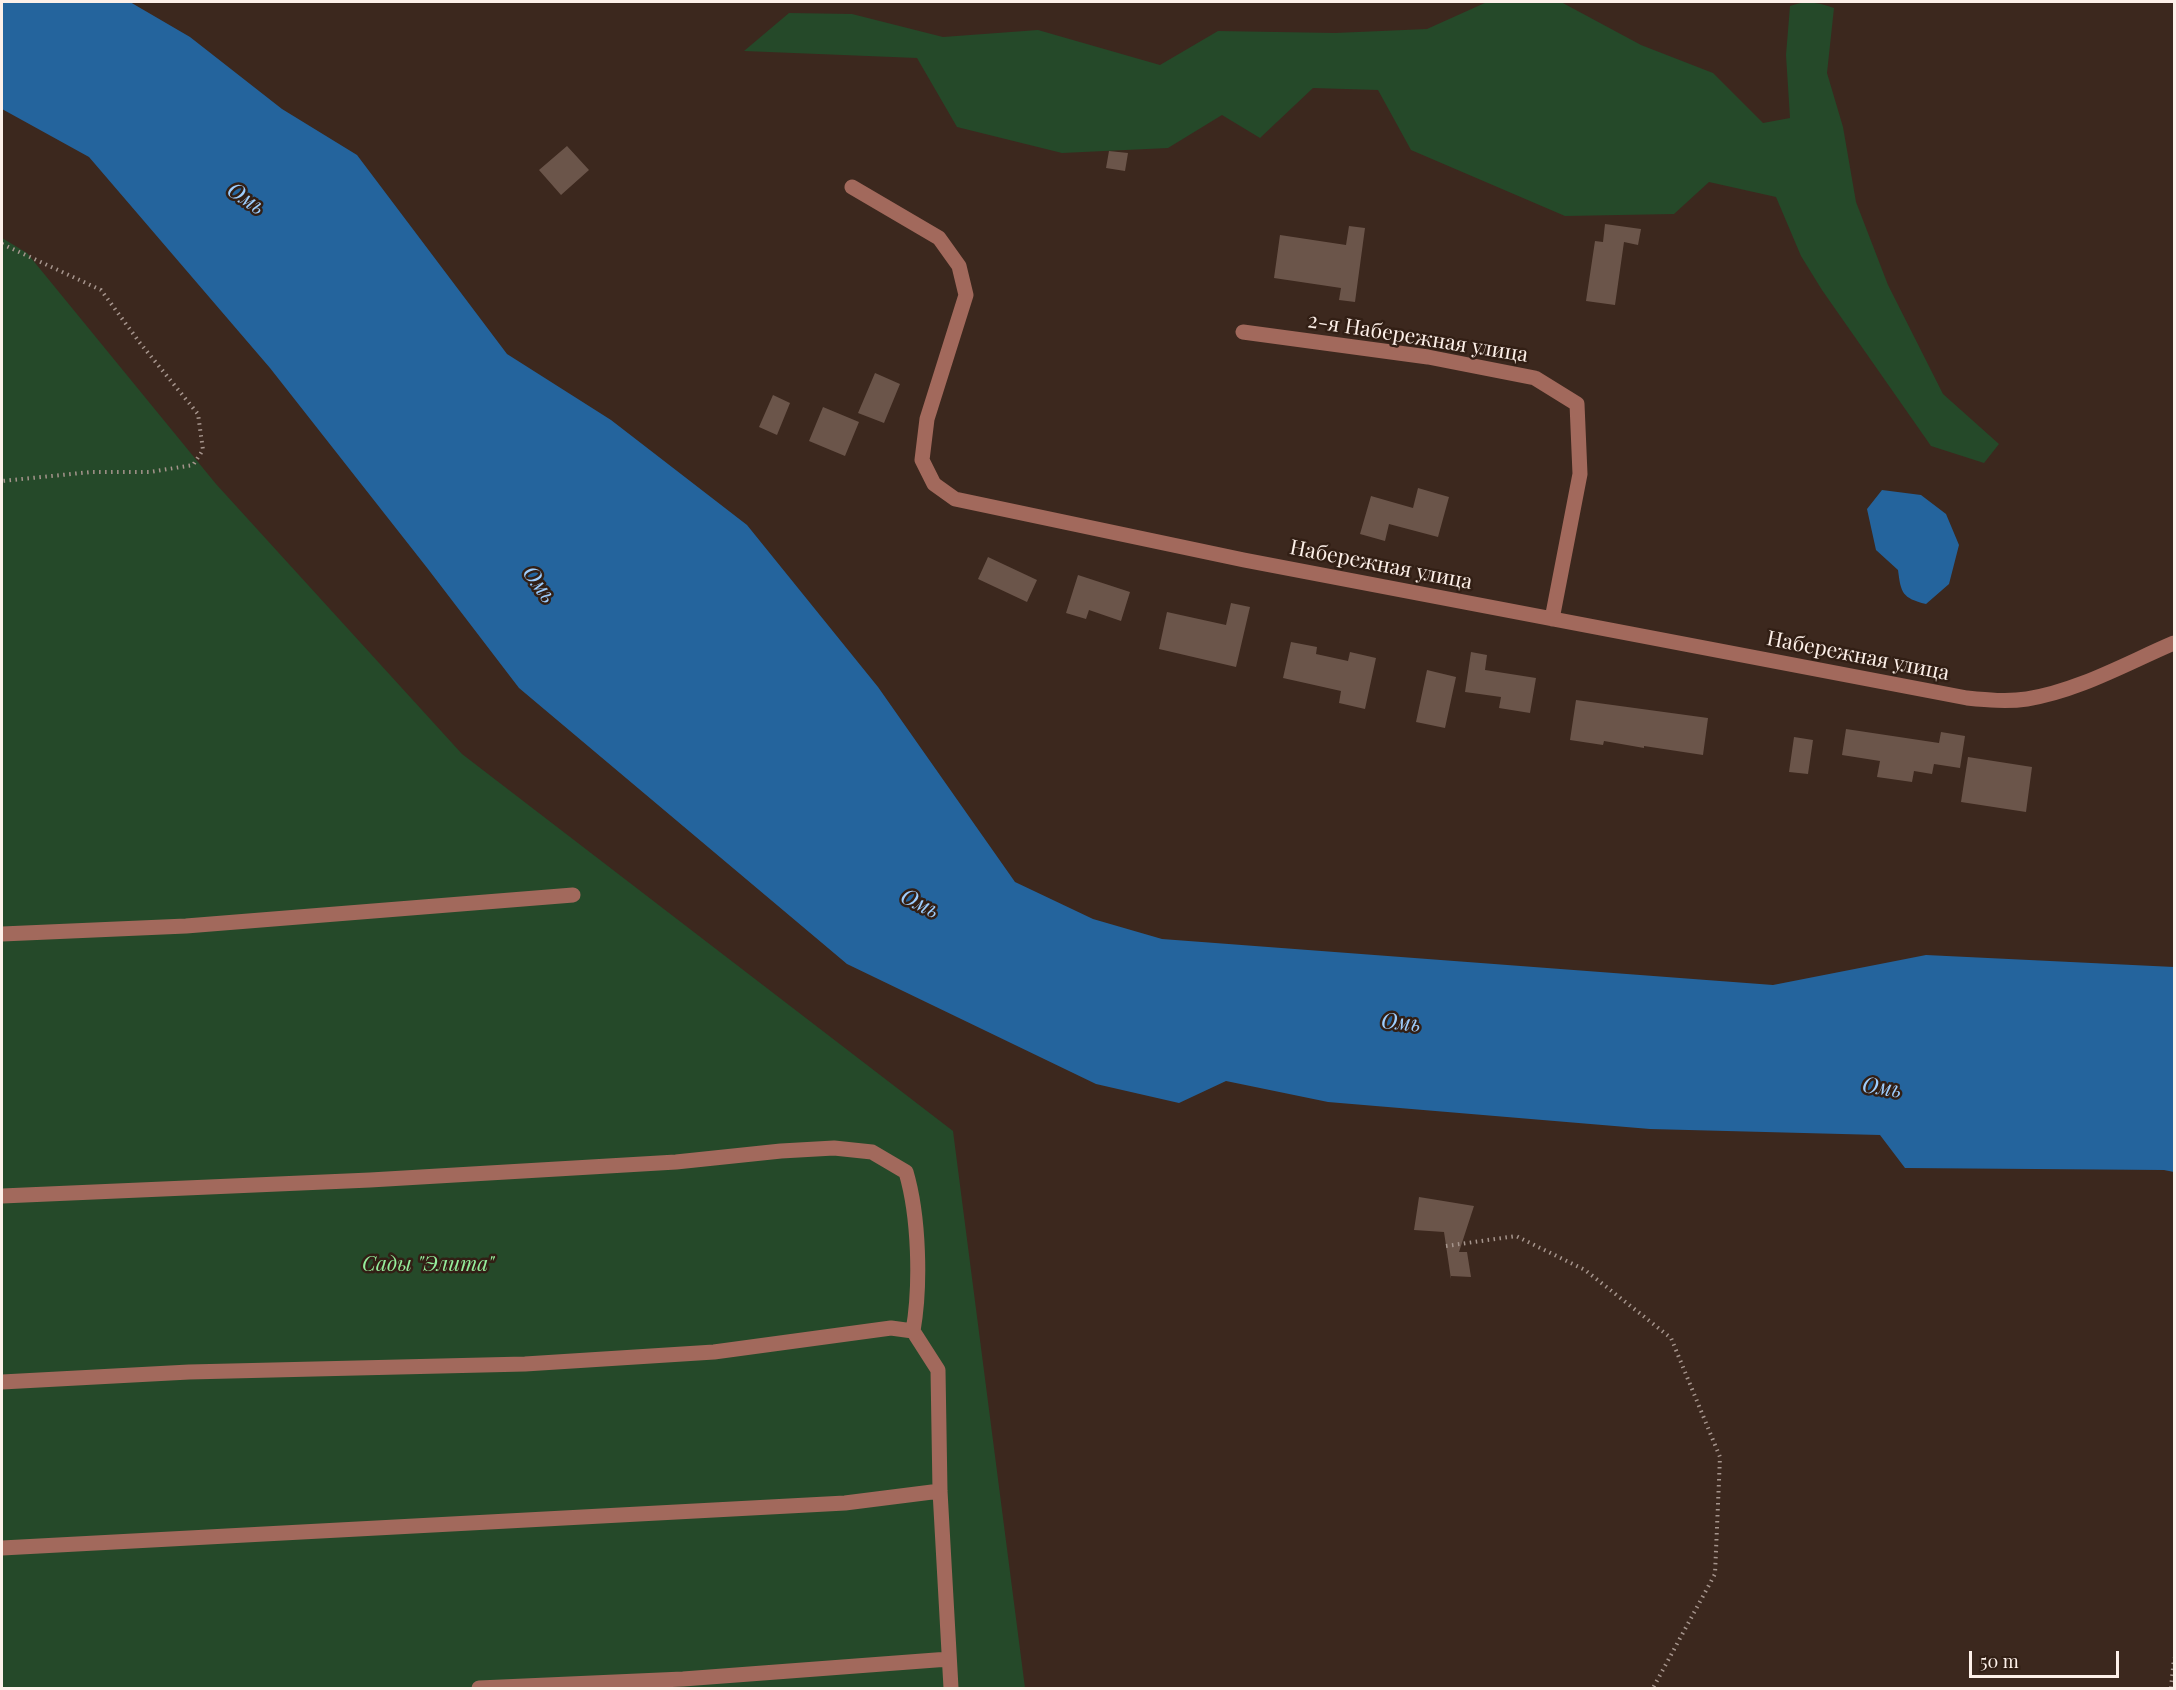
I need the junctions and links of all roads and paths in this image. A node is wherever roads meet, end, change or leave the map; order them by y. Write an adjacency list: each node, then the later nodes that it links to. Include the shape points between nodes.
1 (852, 187): 5 (street, Набережная улица, via 939,238 959,266 966,295 927,419 922,460 934,484 955,499)
2 (2, 244): 4 (path, via 101,290 198,414 203,450 193,465 150,472 91,472)
3 (1243, 332): 5 (street, 2-я Набережная улица, via 1428,357 1535,378 1577,404 1581,474)
4 (2, 481)
5 (1552, 619): 6 (street, Набережная улица, via 1967,698 2001,701 2053,694)
6 (2175, 643)
7 (573, 895): 8 (street, via 186,926)
8 (2, 934)
9 (2, 1196): 11 (street, via 394,1179 676,1162 813,1149 872,1152 906,1172 913,1197 917,1310)
10 (1446, 1246): 19 (path, via 1516,1236 1585,1270 1671,1338 1720,1457 1715,1574)
11 (913, 1331): 12 (street, via 891,1328 714,1352 525,1364 189,1372); 13 (street, via 938,1370)
12 (2, 1382)
13 (940, 1491): 14 (street, via 845,1503); 16 (street)
14 (2, 1548)
15 (2175, 1658): 20 (path)
16 (949, 1659): 17 (street, via 683,1679); 18 (street)
17 (479, 1689)
18 (951, 1689)
19 (1653, 1689)
20 (2171, 1689)

